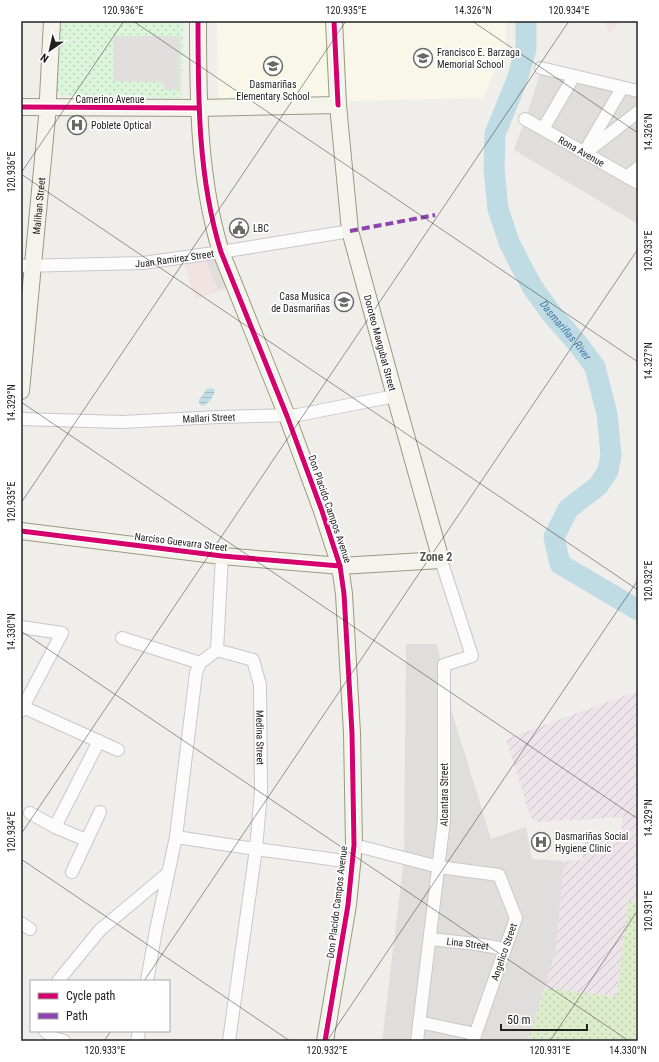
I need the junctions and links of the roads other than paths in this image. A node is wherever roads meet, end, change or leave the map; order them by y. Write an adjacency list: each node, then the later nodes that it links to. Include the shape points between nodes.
1 (52, 21): 10 (street, Malihan Street)
2 (198, 21): 11 (street, Don Placido Campos Avenue)
3 (334, 21): 8 (street, Doroteo Mangubat Street)
4 (541, 68): 5 (street)
5 (574, 76): 6 (street); 14 (street)
6 (622, 88): 7 (street); 15 (street)
7 (638, 91)
8 (338, 104): 11 (street, Camerino Avenue); 19 (street, Doroteo Mangubat Street)
9 (21, 107): 10 (street, Camerino Avenue)
10 (47, 108): 11 (street, Camerino Avenue); 21 (street, Malihan Street)
11 (199, 108): 20 (street, Don Placido Campos Avenue, via 205,174 214,229)
12 (638, 112): 15 (street)
13 (525, 119): 14 (street, Rona Avenue)
14 (543, 130): 15 (street, Rona Avenue)
15 (584, 153): 17 (street, Rona Avenue)
16 (638, 168): 17 (street)
17 (627, 177): 18 (street, Rona Avenue)
18 (638, 183)
19 (350, 231): 20 (street, Juan Ramirez Street); 23 (street, Doroteo Mangubat Street)
20 (222, 252): 21 (street, Juan Ramirez Street, via 143,263); 24 (street, Don Placido Campos Avenue)
21 (27, 266): 22 (street, Malihan Street)
22 (21, 391)
23 (395, 396): 24 (street, Mallari Street, via 298,416); 28 (street, Doroteo Mangubat Street)
24 (287, 416): 25 (street, Mallari Street, via 122,422); 29 (street, Don Placido Campos Avenue)
25 (21, 419)
26 (21, 531): 27 (street, Narciso Guevarra Street)
27 (222, 556): 29 (street, Narciso Guevarra Street); 32 (street)
28 (441, 560): 29 (street, Narciso Guevarra Street); 33 (street, Doroteo Mangubat Street)
29 (340, 566): 43 (street, Don Placido Campos Avenue, via 352,733)
30 (21, 627): 35 (street, via 62,633)
31 (122, 638): 34 (street)
32 (216, 650): 34 (street); 44 (street, Medina Street, via 252,660 260,685 261,791)
33 (472, 656): 46 (street, Alcantara Street, via 444,665 444,820)
34 (200, 663): 41 (street, via 196,673)
35 (22, 709): 36 (street)
36 (99, 741): 37 (street); 40 (street)
37 (118, 750)
38 (100, 812): 42 (street)
39 (30, 813): 40 (street)
40 (55, 827): 42 (street)
41 (176, 837): 44 (street); 48 (street)
42 (86, 840): 47 (street)
43 (354, 846): 45 (street, Don Placido Campos Avenue); 46 (street)
44 (256, 849): 45 (street); 57 (street)
45 (352, 862): 58 (street, Don Placido Campos Avenue, via 348,905)
46 (439, 867): 49 (street); 50 (street, Angelico Street, via 499,875 516,918)
47 (72, 872)
48 (168, 874): 51 (street, via 100,930); 52 (street)
49 (430, 939): 50 (street, Lina Street); 53 (street)
50 (505, 949): 55 (street, Angelico Street)
51 (59, 980)
52 (147, 980)
53 (419, 1022): 55 (street); 59 (street)
54 (46, 1032): 56 (street)
55 (474, 1037)
56 (64, 1041)
57 (229, 1041)
58 (325, 1041)
59 (417, 1041)

